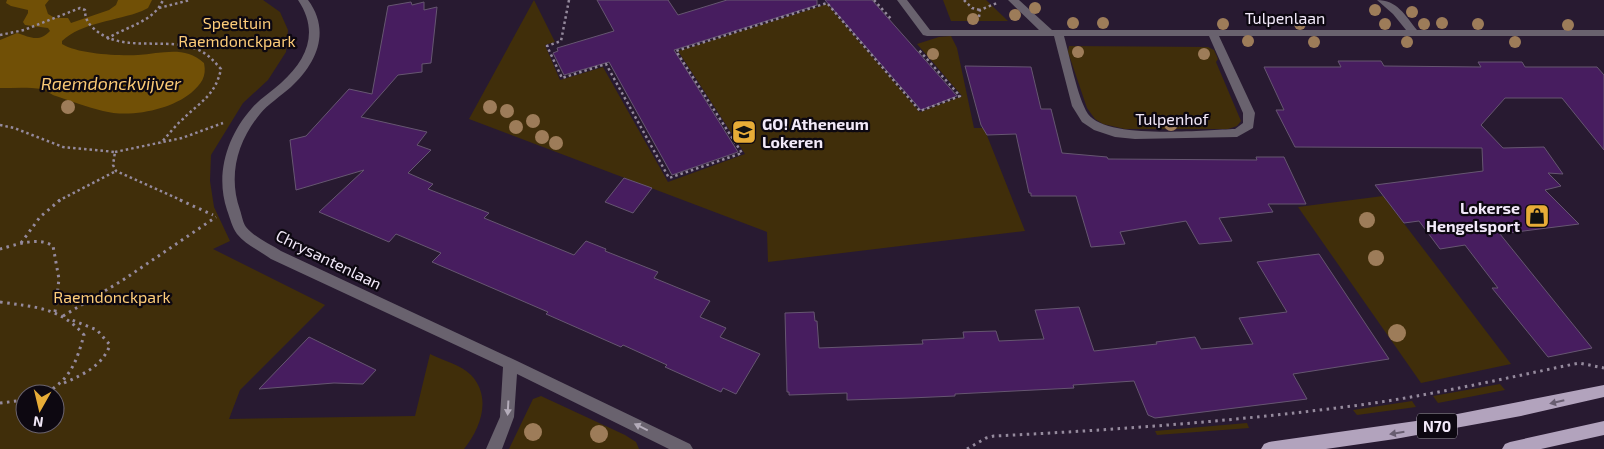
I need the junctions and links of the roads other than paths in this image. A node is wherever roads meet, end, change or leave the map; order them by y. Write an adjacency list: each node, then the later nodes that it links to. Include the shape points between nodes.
1 (303, 0): 9 (street, Chrysantenlaan, via 316,23 316,36 309,55 295,75 257,110 242,130 229,162 227,194 242,231 276,255)
2 (902, 0): 5 (street, Tulpenlaan, via 927,33)
3 (1013, 0): 5 (street)
4 (1382, 0): 7 (street)
5 (1053, 32): 6 (street, Tulpenlaan); 6 (street, Tulpenhof, via 1078,106 1086,119 1098,128 1135,134 1237,133 1249,125 1249,113)
6 (1212, 32): 7 (street, Tulpenlaan)
7 (1414, 33): 8 (street, Tulpenlaan)
8 (1604, 33)
9 (510, 364): 12 (street, one-way to 12, via 508,417); 13 (street, Chrysantenlaan, one-way to 9)
10 (1604, 391): 14 (main road, N70, one-way to 14, via 1525,410 1420,429)
11 (1604, 428): 15 (main road)
12 (494, 449)
13 (685, 449)
14 (1269, 449)
15 (1510, 449)

